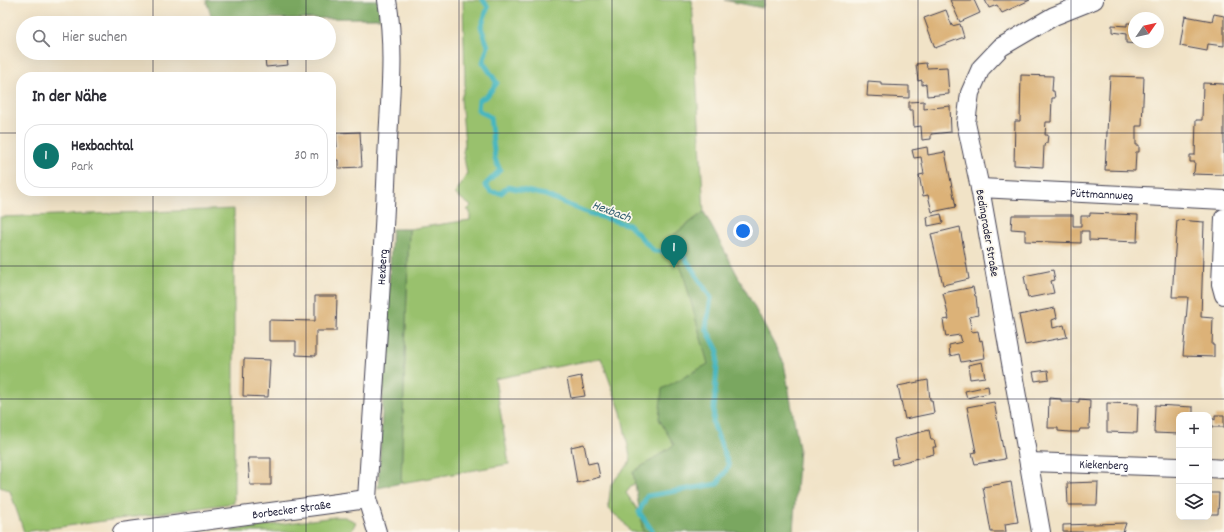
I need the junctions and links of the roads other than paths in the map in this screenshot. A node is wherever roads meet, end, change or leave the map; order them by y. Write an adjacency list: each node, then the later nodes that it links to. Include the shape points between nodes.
1 (386, 0): 11 (street, Hexberg, via 390,19 390,83 385,215)
2 (1094, 0): 3 (street, Bedingrader Straße, via 1054,16 1000,47 982,68 970,93 966,123)
3 (980, 188): 4 (street, Püttmannweg); 7 (street, Bedingrader Straße)
4 (1224, 200)
5 (1224, 218): 6 (street, via 1221,284)
6 (1224, 295)
7 (1029, 462): 8 (street, Kiekenberg); 14 (street, Bedingrader Straße)
8 (1176, 467)
9 (1212, 468): 10 (street)
10 (1224, 469)
11 (367, 499): 12 (street, Borbecker Straße); 13 (street, Hexberg)
12 (122, 532)
13 (377, 532)
14 (1041, 532)

